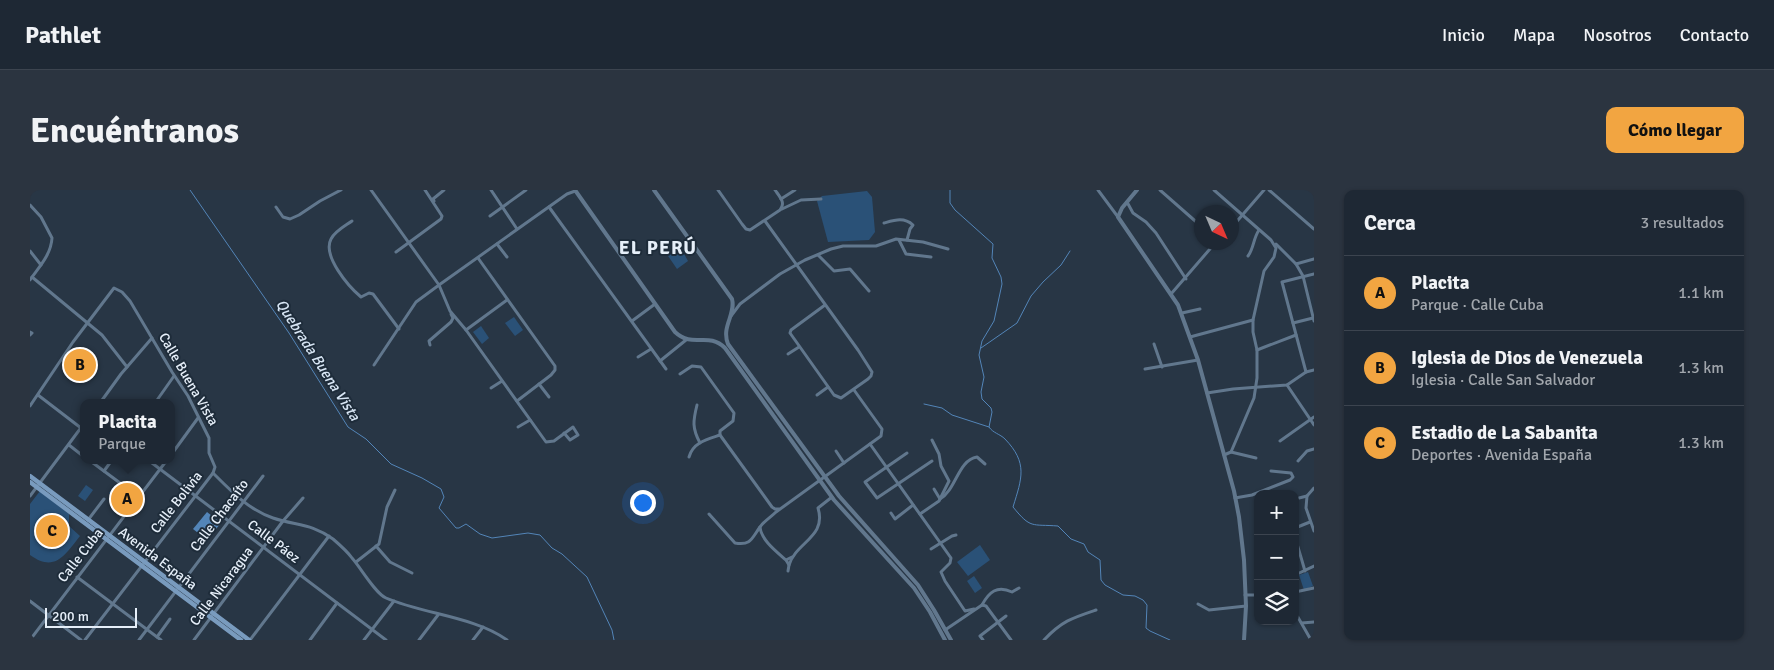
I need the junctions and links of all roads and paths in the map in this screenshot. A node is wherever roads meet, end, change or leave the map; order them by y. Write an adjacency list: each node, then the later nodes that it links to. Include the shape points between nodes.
1 (341, 190): 23 (street, via 290,219 283,217)
2 (371, 190): 41 (street)
3 (425, 190): 21 (street)
4 (444, 190): 21 (street, via 433,198)
5 (491, 190): 25 (street)
6 (526, 190): 25 (street)
7 (575, 190): 24 (street); 66 (street)
8 (654, 190): 71 (street, via 731,296)
9 (718, 190): 33 (street, via 746,229 754,229)
10 (775, 190): 18 (street)
11 (795, 190): 18 (street)
12 (1096, 190): 29 (street)
13 (1138, 190): 20 (street)
14 (1160, 190): 31 (street)
15 (1214, 190): 27 (street)
16 (1264, 190): 27 (street)
17 (1269, 190): 36 (street)
18 (781, 199): 26 (street)
19 (821, 199): 26 (street, via 801,200)
20 (1127, 202): 29 (street); 61 (street, via 1133,214 1156,233)
21 (434, 203): 41 (street, via 441,219)
22 (30, 206): 56 (street, via 52,237 49,252)
23 (276, 207)
24 (549, 207): 35 (street); 75 (street)
25 (503, 208): 28 (street); 35 (street)
26 (782, 209): 33 (street)
27 (1242, 215): 30 (street); 37 (street)
28 (490, 216)
29 (1118, 217): 64 (street)
30 (1239, 219)
31 (1194, 220)
32 (352, 221): 77 (street, via 331,238 330,258 360,297 373,294)
33 (765, 221): 57 (street)
34 (884, 222): 39 (street, via 909,221 913,225)
35 (517, 229): 42 (street)
36 (1314, 229)
37 (1260, 230): 40 (street); 49 (street, via 1254,236)
38 (899, 240): 39 (street); 48 (street, via 876,246 843,246); 51 (street, via 906,254)
39 (907, 240): 43 (street)
40 (1271, 240): 47 (street); 52 (street, via 1276,248)
41 (409, 242): 46 (street); 62 (street)
42 (497, 244): 50 (street); 53 (street)
43 (948, 249)
44 (1210, 250): 61 (street)
45 (30, 251): 56 (street)
46 (396, 252)
47 (1286, 254): 52 (street); 55 (street)
48 (818, 255): 57 (street); 63 (street, via 834,271 850,269)
49 (1248, 256)
50 (507, 257)
51 (931, 257)
52 (1274, 257): 73 (street, via 1264,271)
53 (478, 258): 62 (street); 65 (street)
54 (1314, 259): 55 (street)
55 (1296, 264): 59 (street)
56 (41, 265): 60 (street)
57 (796, 265): 67 (street); 71 (street, via 746,299)
58 (1314, 274): 59 (street)
59 (1303, 276): 72 (street); 76 (street, via 1282,282)
60 (31, 279): 74 (street)
61 (1186, 279): 64 (street)
62 (439, 285): 69 (street); 77 (street, via 416,302)
63 (869, 291)
64 (1171, 294): 70 (street)
65 (508, 300): 78 (street); 102 (street, via 555,366 556,370)
66 (655, 304): 75 (street); 82 (street, via 674,330)
67 (825, 305): 85 (street, via 791,330); 107 (street, via 872,372)
68 (1200, 309): 70 (street)
69 (450, 311): 78 (street); 84 (street, via 451,322 429,342)
70 (1182, 313): 81 (street)
71 (730, 317): 155 (street, via 726,331 728,344)
72 (1314, 319): 76 (street)
73 (1253, 320): 81 (street); 87 (street)
74 (87, 322): 80 (street, Calle Buena Vista, via 114,288 128,298); 93 (street, via 106,339); 109 (street)
75 (632, 322): 86 (street)
76 (1293, 323): 79 (street)
77 (399, 330): 92 (street)
78 (466, 330): 101 (street)
79 (1296, 335): 87 (street); 98 (street)
80 (152, 338): 93 (street); 100 (street, Calle Buena Vista)
81 (1190, 338): 90 (street)
82 (686, 340): 91 (street); 155 (street, via 708,339 722,346)
83 (1154, 344): 94 (street)
84 (430, 345)
85 (799, 347): 88 (street); 104 (street)
86 (651, 349): 89 (street); 91 (street)
87 (1257, 350): 106 (street)
88 (788, 354)
89 (638, 357)
90 (1198, 360): 94 (street); 108 (street)
91 (660, 361): 95 (street)
92 (374, 365)
93 (127, 366): 112 (street)
94 (1162, 367): 96 (street)
95 (666, 369)
96 (1145, 369)
97 (1314, 370): 98 (street)
98 (1306, 372): 103 (street)
99 (680, 374): 125 (street, via 692,366 701,366 734,413 733,421 720,431)
100 (174, 376): 113 (street); 117 (street, Calle Buena Vista)
101 (502, 381): 105 (street); 114 (street)
102 (539, 384): 111 (street); 114 (street)
103 (1287, 385): 106 (street); 118 (street)
104 (828, 387): 107 (street, via 837,398); 110 (street)
105 (491, 388)
106 (1256, 388): 108 (street); 134 (street)
107 (854, 390): 129 (street, via 882,429 880,436)
108 (1207, 393): 137 (street)
109 (38, 395): 116 (street); 121 (street)
110 (817, 395)
111 (549, 397)
112 (103, 399)
113 (158, 399)
114 (516, 401): 119 (street)
115 (697, 405): 128 (street, via 693,423)
116 (30, 406)
117 (198, 418): 132 (street); 152 (street, Calle Buena Vista, via 209,438 209,453 215,467)
118 (1312, 418): 120 (street); 127 (street)
119 (530, 420): 122 (street); 124 (street, via 546,442)
120 (1314, 425)
121 (80, 426)
122 (518, 427)
123 (80, 430): 130 (street)
124 (564, 433)
125 (720, 435): 128 (street); 174 (street, via 772,507)
126 (932, 440): 171 (street, via 939,454 940,466 949,481)
127 (1280, 441)
128 (700, 443): 138 (street)
129 (870, 444): 142 (street); 148 (street)
130 (68, 445): 136 (street); 158 (street)
131 (1314, 449): 141 (street, via 1307,451)
132 (175, 450)
133 (836, 451): 142 (street)
134 (1231, 452): 137 (street); 139 (street)
135 (907, 453): 148 (street)
136 (80, 454)
137 (1224, 455): 168 (street)
138 (689, 457)
139 (1256, 458)
140 (932, 461): 157 (street)
141 (1298, 461)
142 (844, 463): 155 (street)
143 (95, 464): 150 (street)
144 (109, 464): 150 (street)
145 (153, 464): 149 (street, Calle Páez)
146 (164, 464): 149 (street, Calle Cuba)
147 (985, 464): 171 (street, via 977,457 971,458)
148 (886, 467): 157 (street); 157 (street, via 865,482 877,498)
149 (160, 469): 162 (street, Calle Páez); 166 (street, Calle Cuba)
150 (104, 471): 166 (street)
151 (1272, 471): 168 (street, via 1294,476 1252,495)
152 (213, 473): 162 (street, Calle Bolivia); 172 (street)
153 (30, 476): 158 (main road, Avenida España)
154 (262, 476): 172 (street, Calle Chacaíto)
155 (822, 478): 164 (street); 174 (street); 236 (street, via 918,585)
156 (30, 482): 158 (main road, Avenida España)
157 (898, 483): 173 (street)
158 (38, 485): 163 (street); 178 (main road, Avenida España); 187 (main road, Avenida España)
159 (1314, 488): 165 (street)
160 (934, 489): 171 (street)
161 (394, 490): 189 (street)
162 (194, 495): 179 (street, Calle Páez); 196 (street, Calle Bolivia)
163 (30, 496)
164 (832, 496): 193 (street, via 818,508 821,518 815,532); 251 (street, via 914,588)
165 (1307, 496): 169 (street); 181 (street)
166 (139, 497): 187 (street, Calle Cuba)
167 (303, 498): 180 (street, Calle Nicaragua)
168 (1235, 498): 210 (street, via 1242,540)
169 (1299, 498)
170 (104, 499): 178 (street)
171 (940, 499): 177 (street)
172 (244, 502): 179 (street, Calle Chacaíto); 180 (street, via 264,515)
173 (913, 505): 175 (street, via 895,519); 177 (street)
174 (782, 508): 183 (street)
175 (891, 513)
176 (710, 514): 183 (street, via 734,543 750,542)
177 (920, 514): 188 (street)
178 (88, 520): 187 (main road, Avenida España)
179 (229, 521): 190 (street, Calle Páez); 207 (street, Calle Chacaíto)
180 (283, 521): 186 (street, via 316,528); 190 (street, Calle Nicaragua)
181 (1310, 522): 182 (street); 184 (street)
182 (1299, 526)
183 (760, 527): 194 (street, via 762,535)
184 (1314, 531)
185 (956, 535): 188 (street)
186 (329, 536): 195 (street); 202 (street)
187 (108, 537): 196 (main road, Avenida España); 204 (street, Calle Cuba)
188 (940, 542): 191 (street); 222 (street, via 951,558 941,576)
189 (376, 546): 195 (street); 201 (street, via 390,562)
190 (264, 547): 202 (street, Calle Páez); 225 (street, Calle Nicaragua)
191 (931, 549)
192 (1299, 551): 200 (street)
193 (792, 557): 194 (street); 197 (street)
194 (786, 560): 197 (street)
195 (356, 562): 213 (street, via 381,595)
196 (143, 564): 207 (main road, Avenida España); 216 (street, Calle Bolivia)
197 (789, 565): 199 (street)
198 (1314, 566): 200 (street)
199 (788, 571)
200 (1305, 571): 203 (street)
201 (412, 573)
202 (300, 574): 215 (street, Calle Páez); 244 (street)
203 (1299, 574)
204 (77, 577): 216 (street); 223 (street, Calle Cuba)
205 (1019, 588): 209 (street)
206 (1314, 588): 208 (street)
207 (177, 589): 225 (main road, Avenida España); 234 (street, Calle Chacaíto)
208 (1299, 591)
209 (1012, 592): 212 (street); 218 (street, via 996,589)
210 (1244, 595): 211 (street); 219 (street)
211 (1254, 595)
212 (1012, 599)
213 (394, 601): 224 (street); 235 (street)
214 (30, 602): 223 (street)
215 (337, 603): 235 (street, Calle Páez); 245 (street)
216 (112, 604): 234 (street); 239 (street, Calle Bolivia)
217 (1198, 604): 219 (street, via 1209,610)
218 (982, 605): 220 (street); 230 (street)
219 (1246, 606): 256 (street)
220 (974, 610): 222 (street); 226 (street)
221 (1096, 610): 255 (street, via 1059,625)
222 (965, 611): 226 (street)
223 (48, 615): 238 (street, Calle Cuba); 239 (street)
224 (438, 615): 233 (street); 248 (street)
225 (213, 616): 242 (street, Calle Nicaragua); 243 (main road, Avenida España); 244 (main road, Avenida España)
226 (965, 616): 236 (street)
227 (1006, 616): 230 (street)
228 (1299, 618): 232 (street)
229 (170, 619): 237 (street)
230 (998, 622): 253 (street, via 980,636); 254 (street)
231 (1314, 622): 232 (street)
232 (1302, 623): 257 (street)
233 (483, 627): 249 (street); 250 (street)
234 (147, 630): 237 (street); 240 (street, Calle Chacaíto)
235 (372, 630): 246 (street); 247 (street, Calle Páez)
236 (945, 630): 252 (street)
237 (157, 637): 241 (street)
238 (30, 640)
239 (83, 640)
240 (139, 640)
241 (161, 640)
242 (194, 640)
243 (241, 640)
244 (249, 640)
245 (310, 640)
246 (364, 640)
247 (386, 640)
248 (419, 640)
249 (474, 640)
250 (508, 640)
251 (944, 640)
252 (951, 640)
253 (983, 640)
254 (1011, 640)
255 (1045, 640)
256 (1244, 640)
257 (1311, 640)

